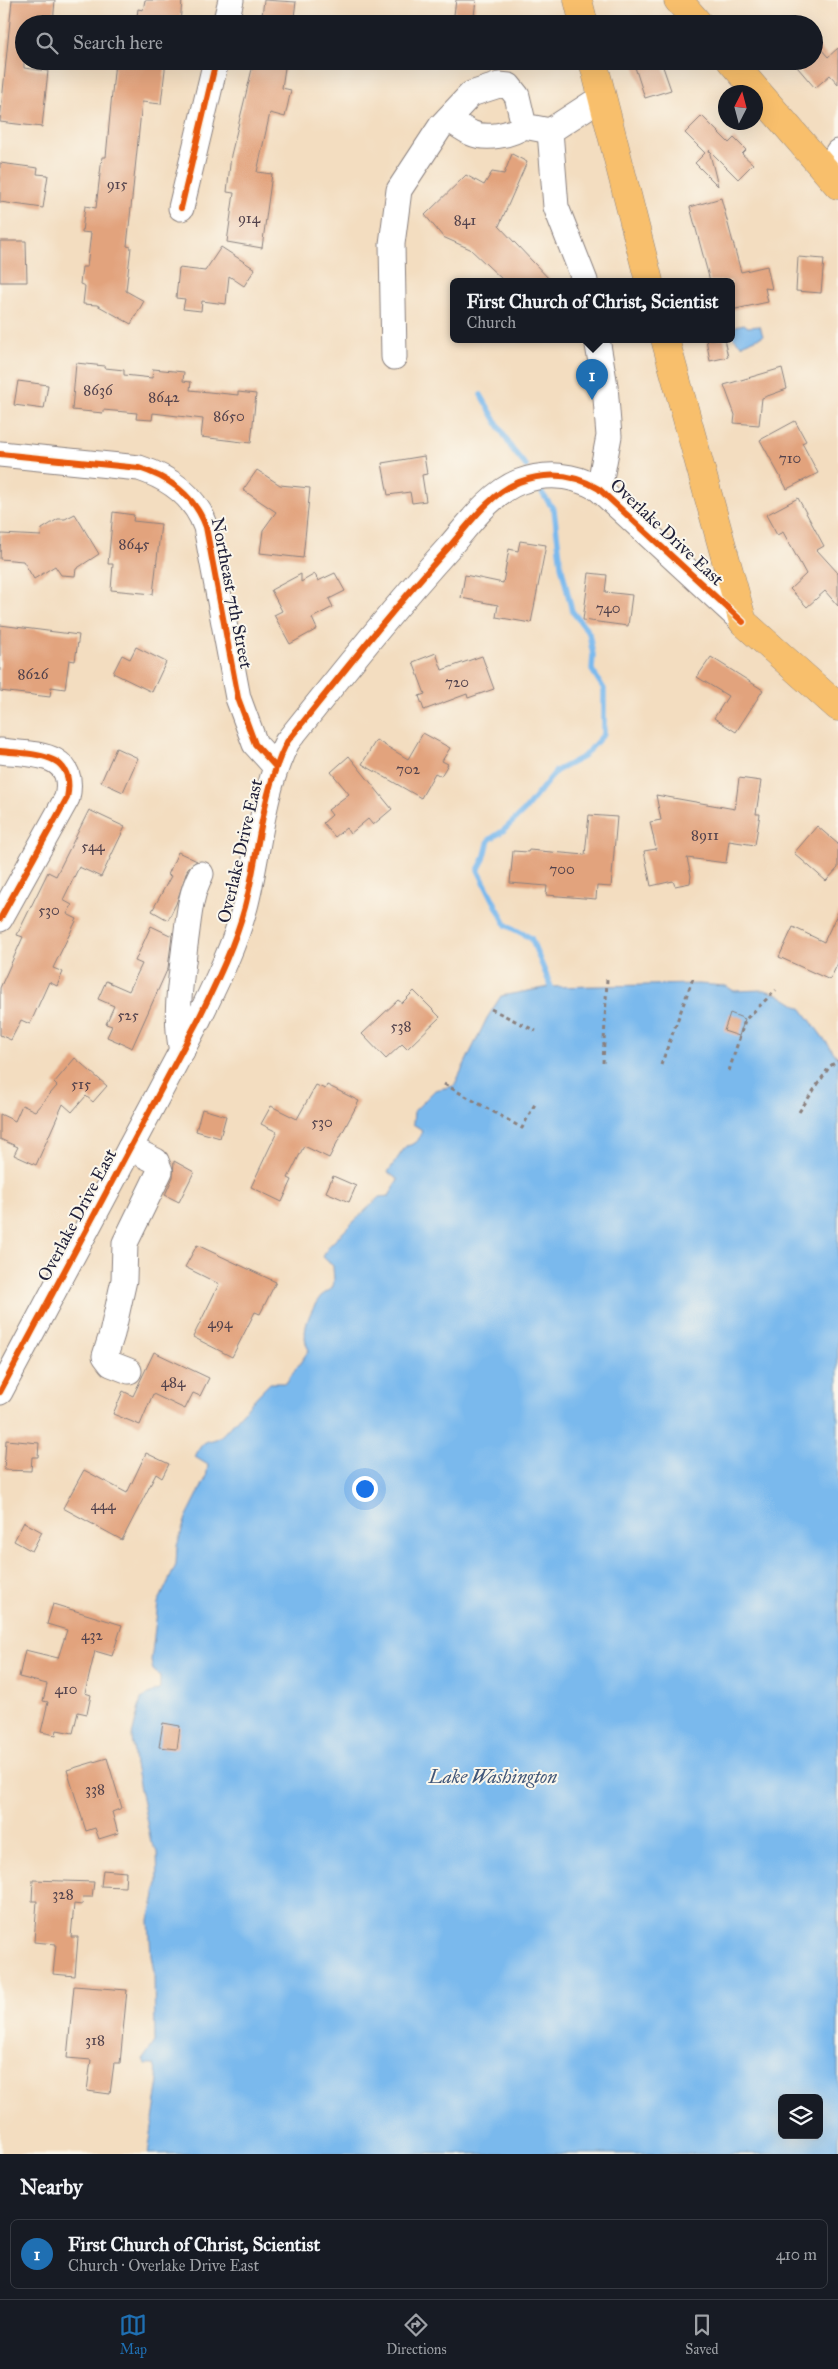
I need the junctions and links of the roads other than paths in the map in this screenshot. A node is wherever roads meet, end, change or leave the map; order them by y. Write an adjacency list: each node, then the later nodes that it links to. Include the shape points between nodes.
1 (231, 0): 4 (street)
2 (578, 0): 5 (main road)
3 (678, 0): 6 (main road)
4 (227, 15)
5 (582, 15)
6 (691, 15)
7 (214, 70): 15 (street)
8 (595, 70): 10 (main road)
9 (740, 70): 14 (main road)
10 (602, 96): 13 (street); 17 (main road)
11 (448, 118): 12 (street, via 472,134 486,136 515,132); 12 (street, via 471,94 499,85 509,86 517,96); 20 (street, via 399,190 392,244)
12 (524, 126): 13 (street)
13 (550, 131): 16 (street, via 556,207)
14 (834, 170)
15 (181, 208)
16 (584, 278)
17 (648, 278)
18 (598, 343): 22 (street, via 609,436)
19 (666, 343): 23 (main road)
20 (394, 357)
21 (0, 454): 28 (street, Northeast 7th Street, via 139,468 156,473 190,497 200,510 206,527 238,698 255,744)
22 (599, 489): 24 (street, Overlake Drive East); 28 (street, Overlake Drive East, via 575,478 540,476 517,483 497,496 402,599 287,742)
23 (725, 557): 24 (street); 25 (main road)
24 (694, 578): 25 (street, Overlake Drive East)
25 (743, 622): 26 (main road)
26 (838, 708)
27 (0, 751): 30 (street, via 48,757 67,771 70,784 67,798)
28 (275, 766): 31 (street, Overlake Drive East, via 244,908 226,962)
29 (201, 874): 31 (street, via 190,900 180,978 177,1025)
30 (0, 919)
31 (182, 1051): 32 (street, Overlake Drive East)
32 (130, 1148): 33 (street, via 156,1161 160,1171 124,1243 124,1280 105,1356 111,1364); 34 (street, Overlake Drive East)
33 (129, 1371)
34 (0, 1392)

